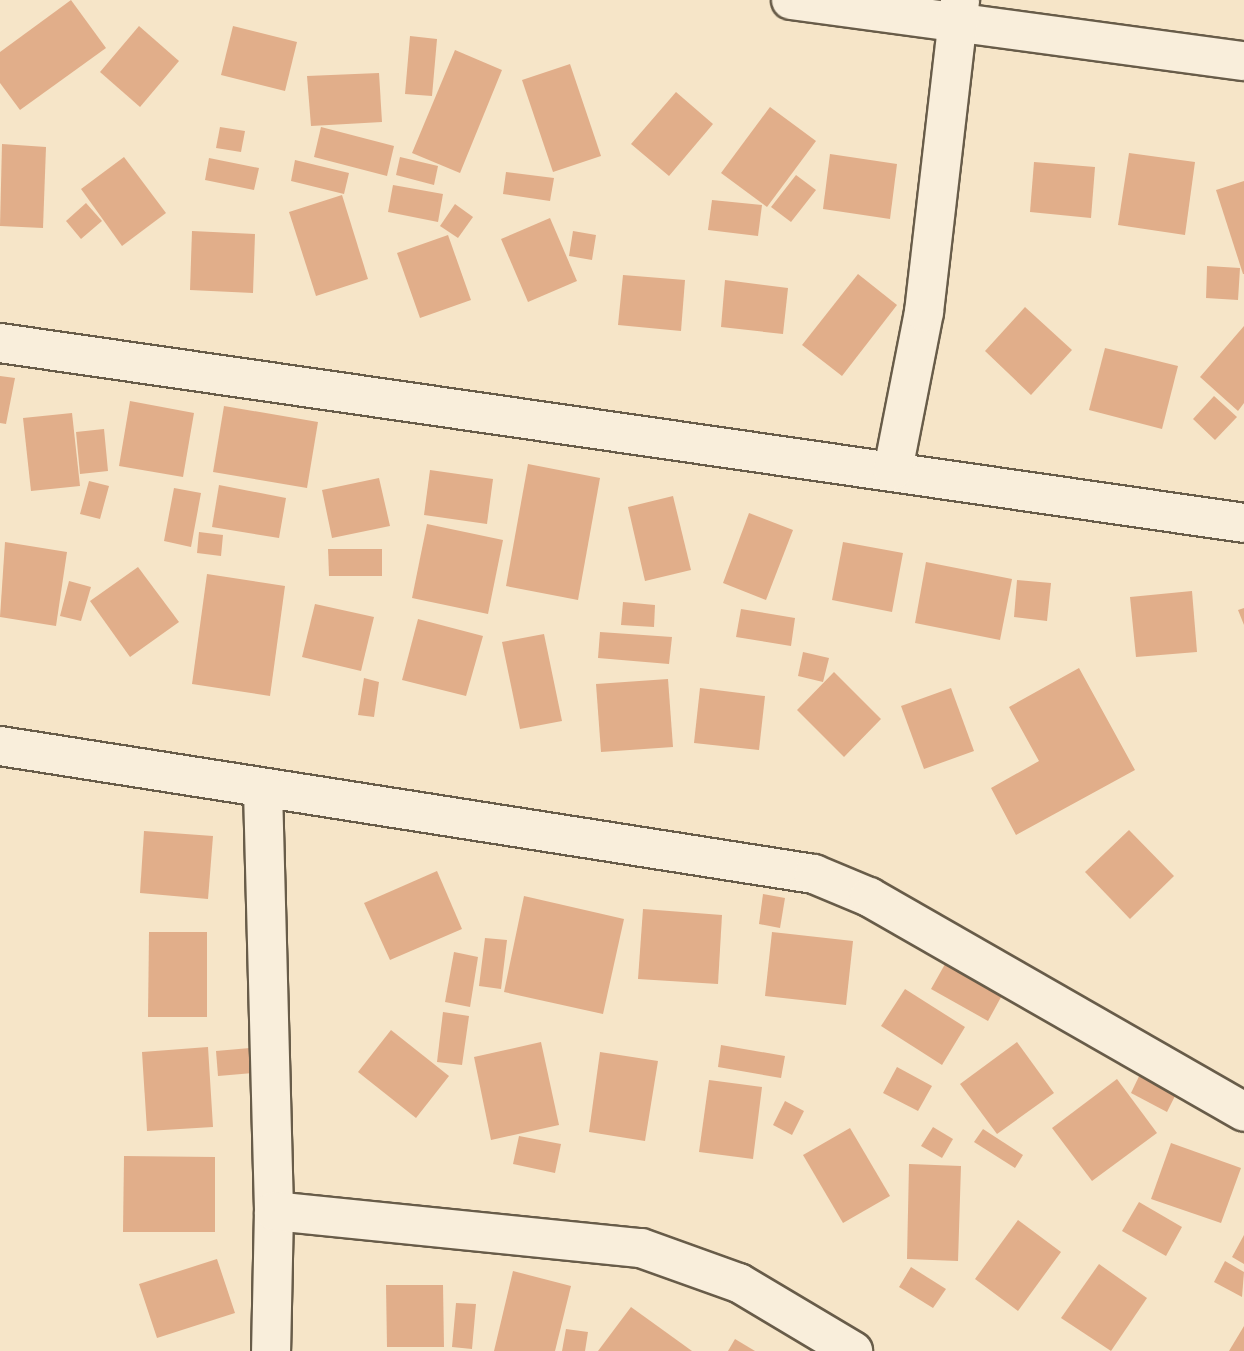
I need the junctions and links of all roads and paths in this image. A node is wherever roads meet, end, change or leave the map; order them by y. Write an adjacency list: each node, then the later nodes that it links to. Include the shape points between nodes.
1 (792, 0): 2 (street)
2 (959, 13): 3 (street); 5 (street, via 924,312)
3 (1244, 61)
4 (0, 343): 5 (street)
5 (892, 470): 6 (street)
6 (1244, 523)
7 (0, 746): 8 (street)
8 (263, 790): 9 (street, via 814,874 869,897); 10 (street)
9 (1244, 1112)
10 (274, 1210): 11 (street); 12 (street, via 641,1248 739,1283)
11 (271, 1351)
12 (853, 1351)

